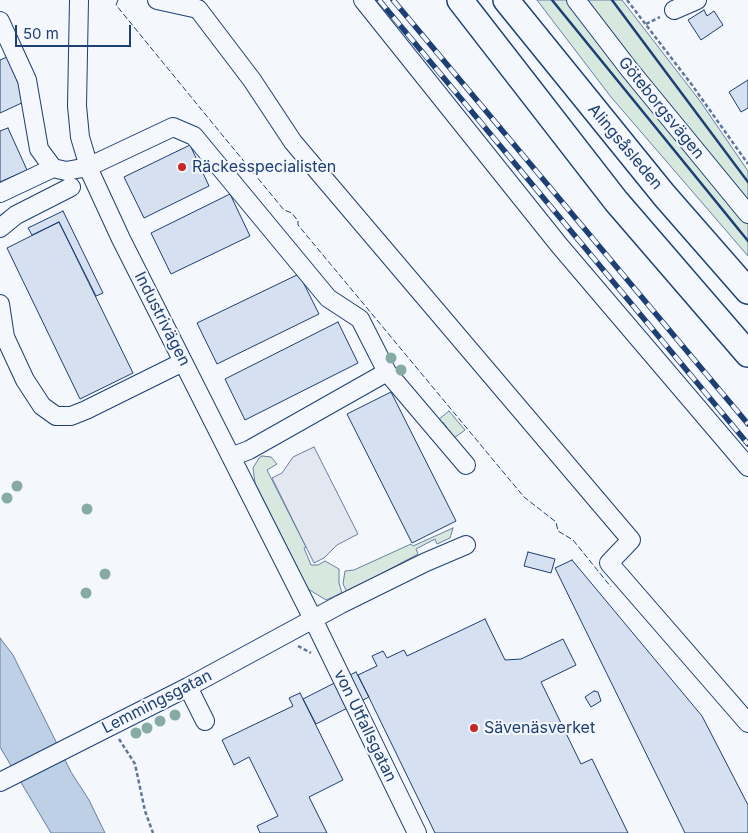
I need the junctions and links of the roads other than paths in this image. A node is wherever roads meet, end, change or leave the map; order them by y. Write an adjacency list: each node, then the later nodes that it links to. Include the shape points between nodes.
1 (79, 0): 10 (street, Industrivägen, via 77,106 80,137)
2 (157, 0): 28 (street, via 198,8 293,142 631,540 609,562)
3 (363, 0): 23 (street, via 559,245)
4 (460, 0): 18 (highway, via 616,201)
5 (506, 0): 16 (highway, Alingsåsleden, via 664,195)
6 (576, 0): 14 (street, Göteborgsvägen)
7 (698, 0): 8 (street)
8 (674, 10)
9 (0, 21): 11 (street, via 27,80 39,149)
10 (88, 167): 11 (street, via 66,171); 19 (street, Industrivägen); 20 (street, via 173,126 194,136 328,298 360,319)
11 (53, 168): 13 (street)
12 (71, 187): 15 (street, via 16,215)
13 (0, 193)
14 (748, 214)
15 (0, 228)
16 (748, 291)
17 (0, 304): 19 (street, via 6,336 25,380 42,406 56,416 79,413)
18 (748, 354)
19 (184, 362): 21 (street, Industrivägen)
20 (387, 372): 21 (street); 22 (street)
21 (231, 457): 25 (street, Industrivägen)
22 (466, 465)
23 (748, 467)
24 (466, 545): 25 (street, Lemmingsgatan)
25 (313, 619): 26 (street, Lemmingsgatan); 30 (street, von Utfallsgatan)
26 (188, 687): 27 (street); 29 (street, Lemmingsgatan)
27 (205, 720)
28 (748, 723)
29 (0, 782)
30 (417, 833)

